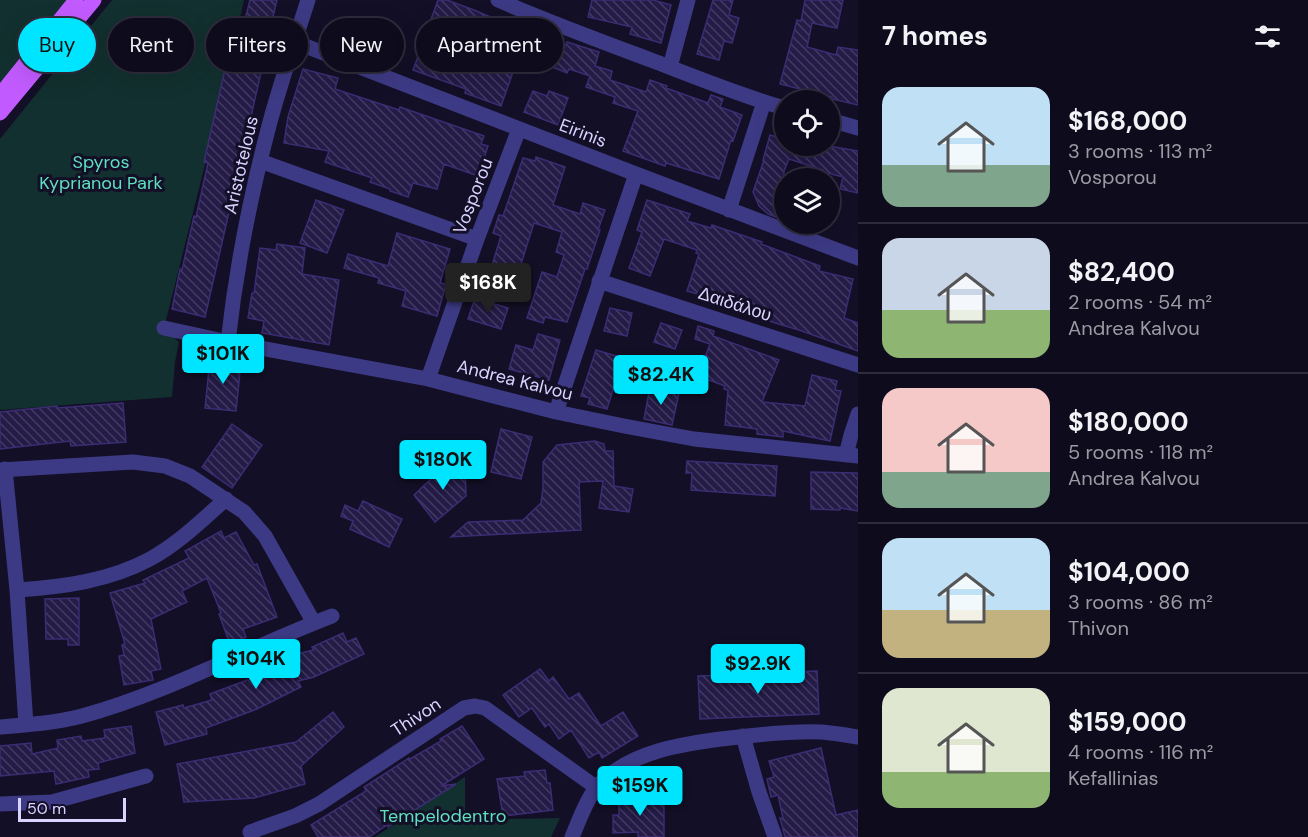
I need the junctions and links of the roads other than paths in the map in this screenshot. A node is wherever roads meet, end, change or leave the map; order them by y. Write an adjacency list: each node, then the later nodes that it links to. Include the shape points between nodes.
1 (76, 0): 10 (main road)
2 (93, 0): 13 (main road)
3 (308, 0): 6 (street, Aristotelous)
4 (498, 0): 8 (street)
5 (688, 0): 8 (street)
6 (302, 18)
7 (308, 47): 16 (street, Eirinis)
8 (669, 68): 11 (street)
9 (285, 72): 17 (street, Aristotelous)
10 (0, 94)
11 (764, 102): 12 (street); 19 (street)
12 (774, 105)
13 (0, 113)
14 (840, 123): 15 (street)
15 (858, 128)
16 (519, 129): 18 (street, Eirinis); 20 (street, Vosporou)
17 (260, 161): 20 (street); 24 (street, Aristotelous)
18 (636, 174): 19 (street, Eirinis); 22 (street)
19 (729, 210): 21 (street, Eirinis)
20 (477, 239): 26 (street, Vosporou)
21 (858, 258)
22 (599, 281): 25 (street, Δαιδάλου); 27 (street)
23 (164, 328): 24 (street, Andrea Kalvou)
24 (228, 342): 26 (street, Andrea Kalvou)
25 (858, 365)
26 (428, 379): 27 (street, Andrea Kalvou)
27 (556, 411): 29 (street, Andrea Kalvou, via 694,439)
28 (858, 414): 29 (street)
29 (852, 456)
30 (2, 469): 31 (street, via 133,462 165,466 190,476); 32 (street)
31 (226, 499): 32 (street, via 151,559 96,580); 34 (street, via 265,536)
32 (17, 590): 35 (street)
33 (332, 616): 34 (street)
34 (314, 623): 35 (street, via 143,696 80,716)
35 (26, 725): 36 (street)
36 (0, 728)
37 (743, 736): 38 (street, via 822,732); 40 (street, via 688,743 643,757 617,770); 44 (street)
38 (858, 737)
39 (146, 776): 41 (street, via 52,802)
40 (597, 788): 42 (street, Thivon, via 485,708 474,706 464,708 319,804); 43 (street)
41 (0, 804)
42 (250, 832)
43 (572, 837)
44 (776, 837)

